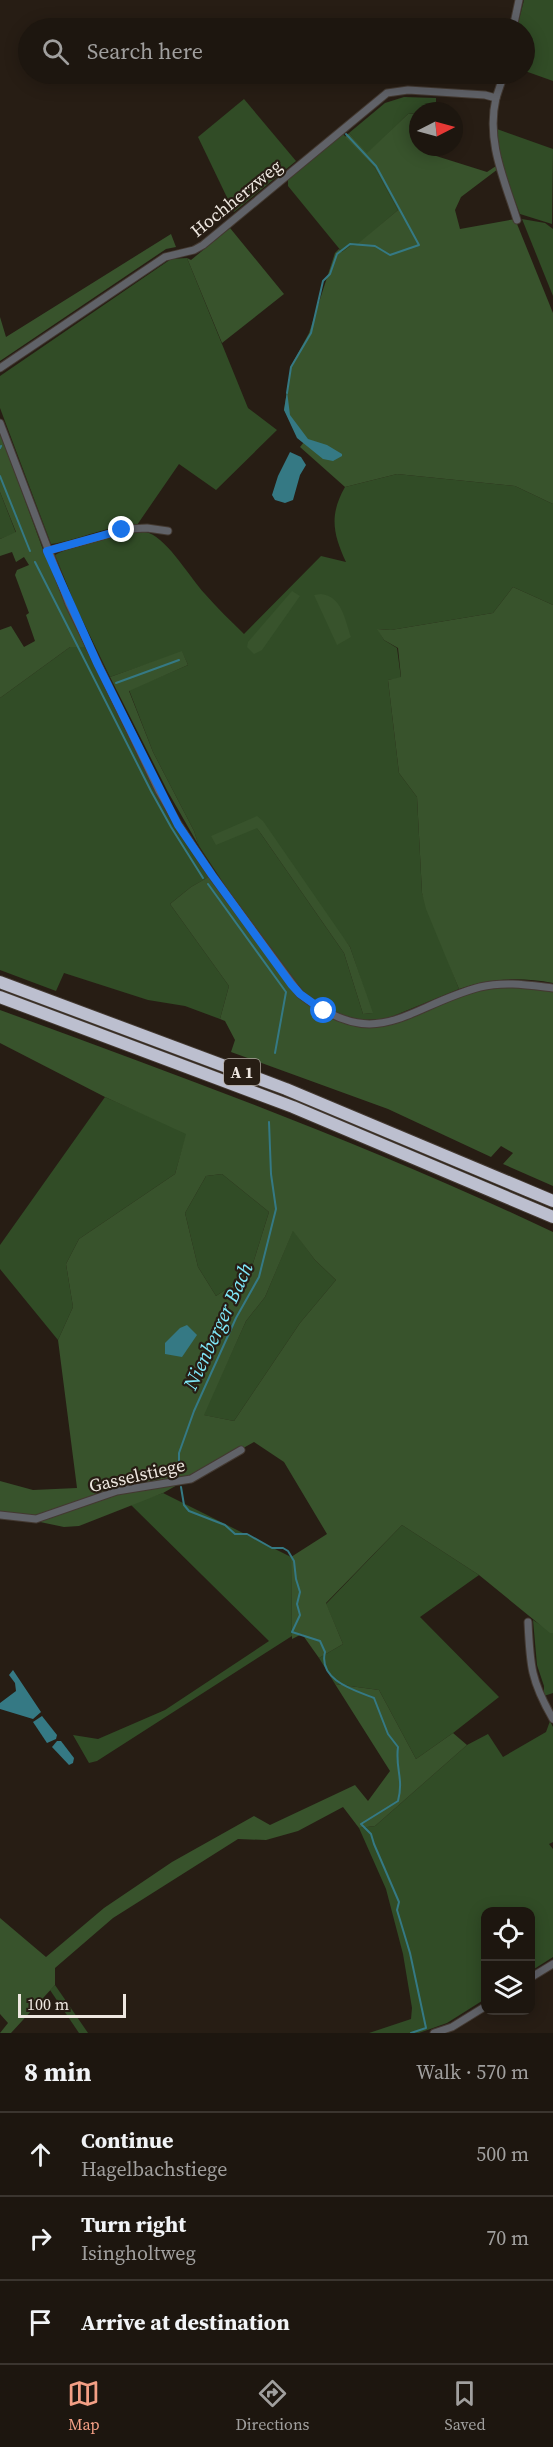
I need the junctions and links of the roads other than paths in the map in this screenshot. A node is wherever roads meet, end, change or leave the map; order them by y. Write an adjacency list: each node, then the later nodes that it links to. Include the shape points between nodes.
1 (519, 0): 2 (street)
2 (515, 18)
3 (501, 84): 4 (street)
4 (496, 98): 5 (street, via 493,142); 6 (street, Hochherzweg, via 408,90 387,93 203,245 165,257)
5 (518, 220)
6 (0, 368)
7 (0, 423): 9 (street)
8 (168, 531): 9 (street, via 128,529)
9 (47, 551): 11 (street, via 98,665 178,825 300,994 338,1017 375,1024 405,1018 490,985 517,983)
10 (0, 982): 13 (highway, A 1, via 286,1089)
11 (553, 988)
12 (0, 997): 14 (highway, A 1, via 250,1090)
13 (553, 1202)
14 (553, 1217)
15 (241, 1450): 16 (street, Gasselstiege, via 191,1479 117,1491 36,1519)
16 (0, 1515)
17 (528, 1622): 18 (street, via 532,1674)
18 (553, 1719)
19 (553, 1964): 20 (street)
20 (535, 1975)
21 (481, 2009): 22 (street)
22 (434, 2033)

